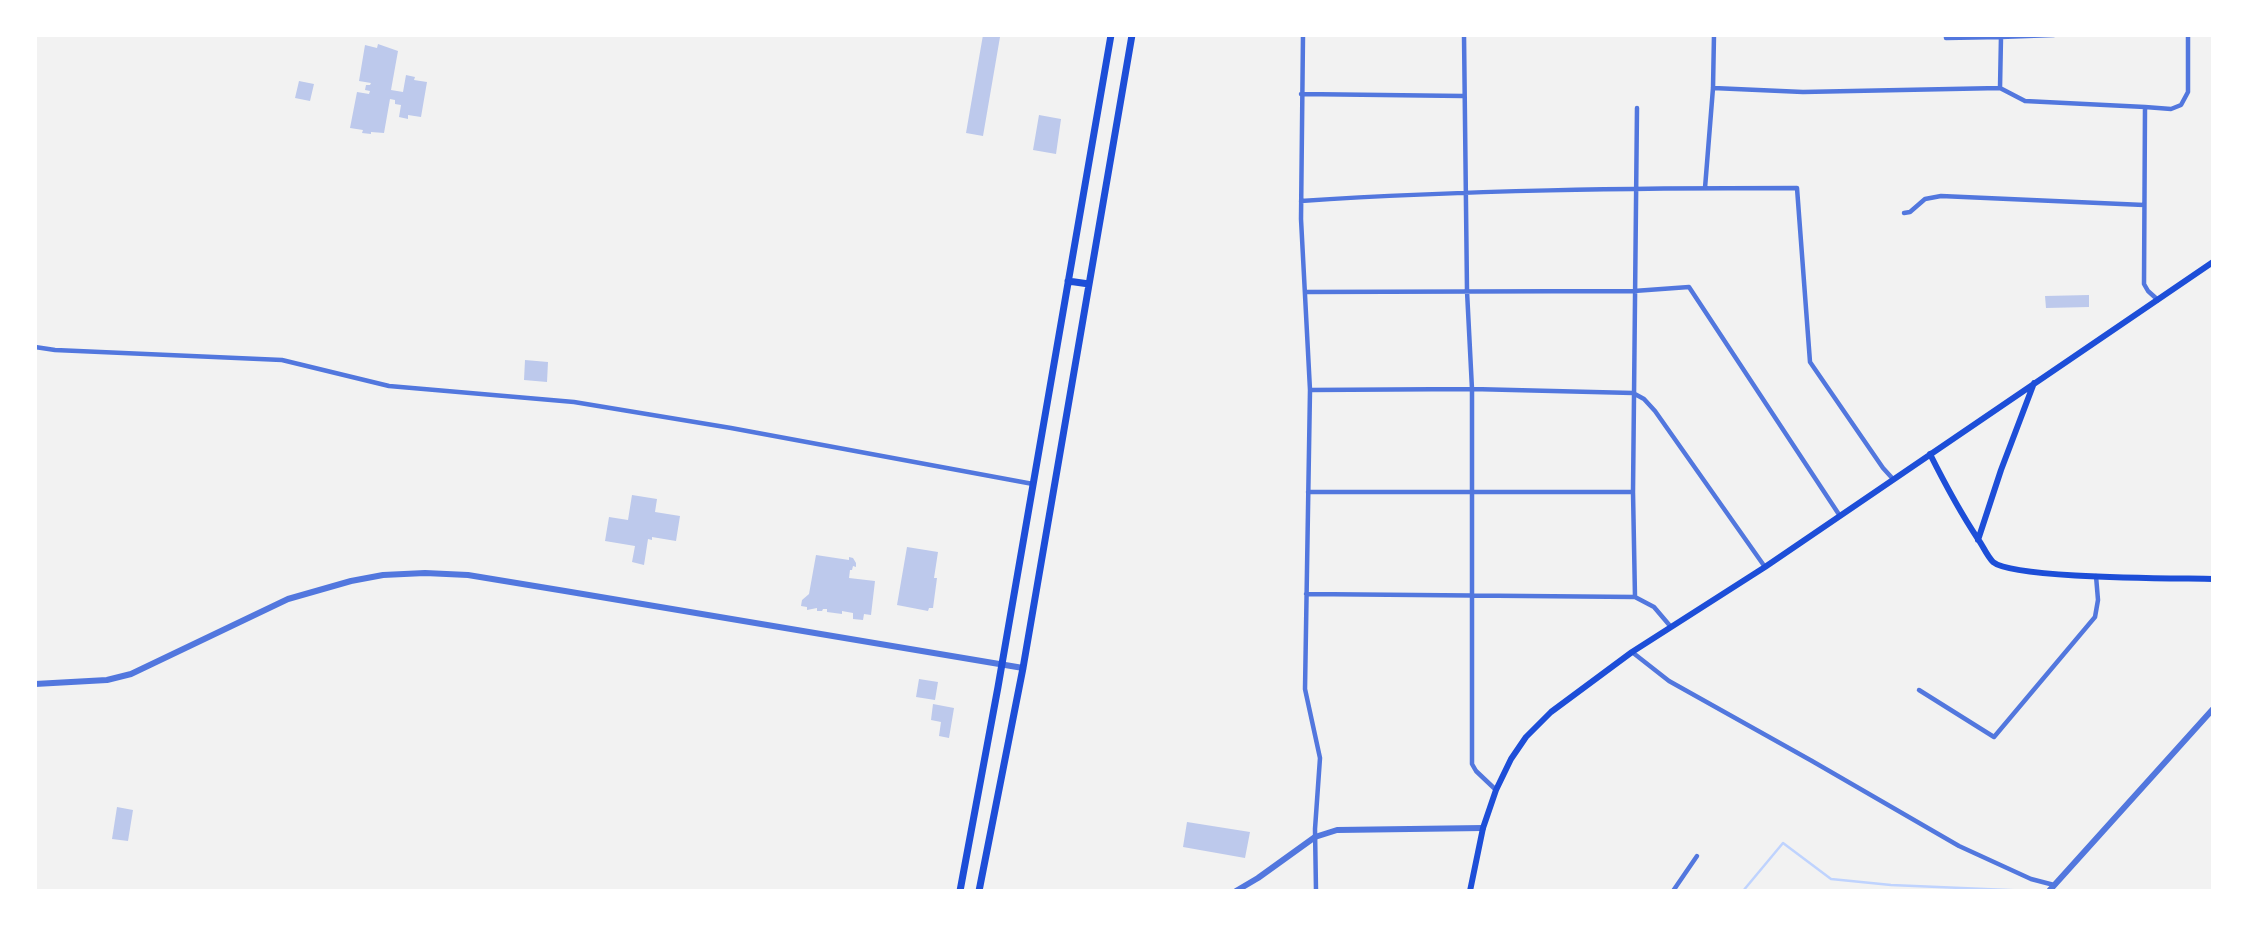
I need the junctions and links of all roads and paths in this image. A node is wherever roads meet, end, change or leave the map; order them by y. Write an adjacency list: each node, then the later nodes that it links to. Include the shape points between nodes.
1 (1111, 35): 23 (main road)
2 (1132, 35): 24 (main road)
3 (1303, 35): 12 (street)
4 (1464, 35): 13 (street)
5 (1714, 35): 10 (street)
6 (1946, 35): 9 (street)
7 (2054, 35): 9 (street)
8 (2188, 35): 14 (street, via 2188,92 2181,106)
9 (2001, 37): 11 (street)
10 (1713, 88): 11 (street, via 1804,92); 17 (street)
11 (2000, 88): 14 (street, via 2025,101)
12 (1301, 94): 13 (street); 19 (street)
13 (1463, 96): 18 (street)
14 (2145, 107): 20 (street)
15 (1637, 108): 16 (street)
16 (1635, 188): 17 (street); 18 (street); 26 (street)
17 (1704, 188): 35 (street, via 1797,188 1810,362)
18 (1465, 194): 19 (street); 25 (street)
19 (1301, 201): 27 (street)
20 (2144, 205): 21 (street, via 1941,196 1925,199); 28 (street, via 2144,284)
21 (1904, 213)
22 (2213, 262): 28 (main road)
23 (1068, 281): 24 (main road); 36 (main road)
24 (1089, 284): 51 (main road)
25 (1467, 291): 26 (street); 27 (street); 31 (street)
26 (1634, 291): 33 (street); 40 (street, via 1689,287)
27 (1305, 292): 32 (street)
28 (2159, 300): 30 (main road)
29 (35, 347): 36 (street, via 282,360 389,386 574,402)
30 (2034, 382): 34 (main road); 41 (main road)
31 (1472, 389): 32 (street); 33 (street); 38 (street)
32 (1310, 390): 37 (street)
33 (1633, 393): 39 (street); 42 (street, via 1655,411)
34 (1930, 454): 35 (main road); 41 (main road)
35 (1894, 479): 40 (main road)
36 (1033, 484): 50 (main road)
37 (1308, 492): 38 (street); 45 (street)
38 (1472, 492): 39 (street); 46 (street)
39 (1633, 492): 47 (street)
40 (1840, 516): 42 (main road)
41 (1979, 540): 43 (main road, via 1994,562 2004,567)
42 (1765, 567): 48 (main road)
43 (2096, 576): 44 (main road); 53 (street, via 2095,617 1994,737)
44 (2213, 579)
45 (1306, 594): 46 (street); 57 (street, via 1305,689 1320,758)
46 (1473, 595): 47 (street); 55 (street, via 1472,764)
47 (1635, 597): 48 (street, via 1654,607)
48 (1671, 627): 49 (main road)
49 (1632, 652): 55 (main road, via 1551,712 1526,737); 59 (street, via 1669,681 1959,846)
50 (1002, 664): 51 (street); 52 (street, via 565,590 425,573 351,580 288,600 131,674 99,681); 60 (main road)
51 (1023, 668): 61 (main road)
52 (35, 684)
53 (1919, 690)
54 (2213, 709): 59 (street)
55 (1496, 790): 56 (main road)
56 (1483, 828): 57 (street, via 1337,830); 64 (main road)
57 (1315, 837): 62 (street); 63 (street)
58 (1697, 856): 65 (street)
59 (2051, 888)
60 (960, 891)
61 (979, 891)
62 (1236, 891)
63 (1315, 891)
64 (1470, 891)
65 (1673, 891)

